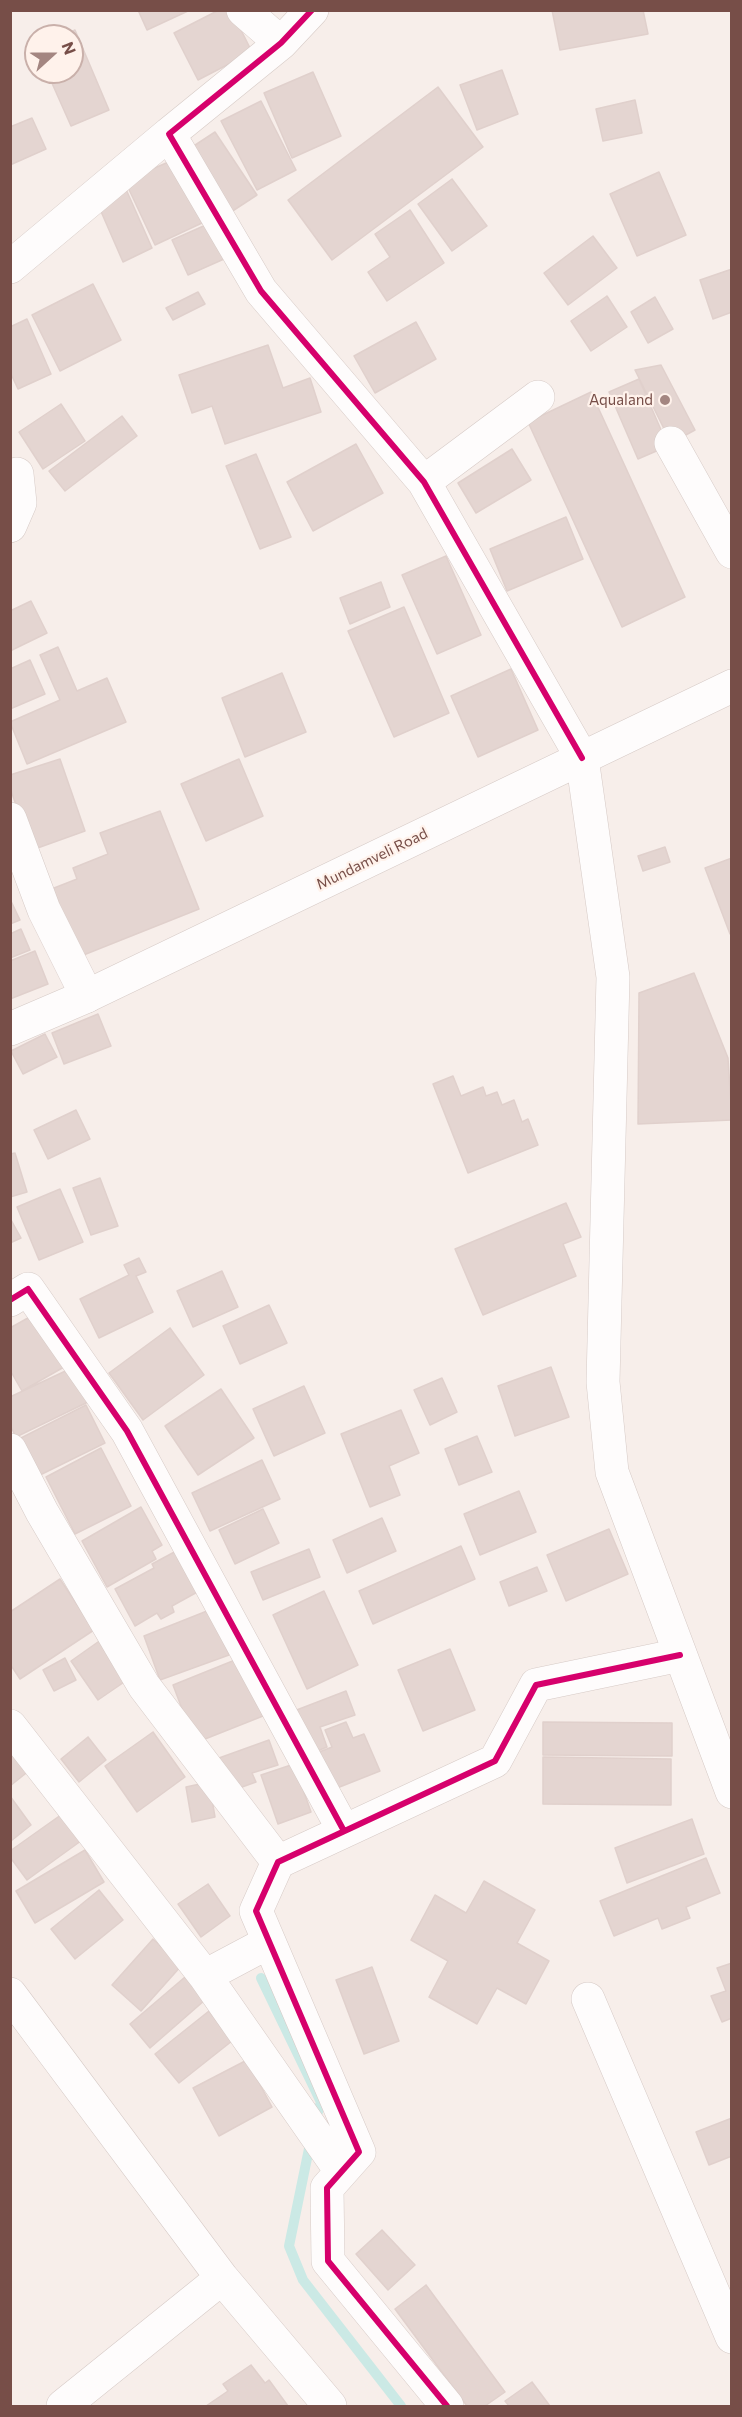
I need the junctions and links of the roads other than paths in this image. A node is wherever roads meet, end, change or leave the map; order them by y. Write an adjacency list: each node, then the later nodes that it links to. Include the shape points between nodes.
1 (243, 10): 3 (street)
2 (312, 10): 3 (street)
3 (281, 44): 4 (street)
4 (169, 134): 5 (street); 9 (street, via 261,291)
5 (10, 267)
6 (538, 397): 9 (street)
7 (671, 443): 11 (street)
8 (13, 472): 10 (street, via 20,503)
9 (424, 482): 13 (street)
10 (10, 526)
11 (732, 552)
12 (732, 686): 13 (street, Mundamveli Road)
13 (582, 758): 15 (street, Mundamveli Road); 19 (street, via 613,977 603,1382 612,1472)
14 (10, 819): 15 (street, via 44,910)
15 (87, 996): 16 (street, Mundamveli Road)
16 (10, 1029)
17 (10, 1300): 22 (street, via 28,1289 127,1431)
18 (10, 1450): 23 (street, via 144,1686)
19 (680, 1655): 21 (street); 22 (street, via 536,1685 495,1761)
20 (10, 1726): 25 (street)
21 (732, 1792)
22 (344, 1831): 23 (street)
23 (278, 1862): 24 (street, via 256,1911)
24 (269, 1942): 25 (street); 28 (street, via 358,2152)
25 (206, 1976): 28 (street)
26 (10, 1994): 29 (street)
27 (588, 1999): 30 (street)
28 (342, 2171): 33 (street, via 327,2188 328,2261)
29 (222, 2278): 31 (street); 32 (street)
30 (732, 2337)
31 (63, 2406)
32 (330, 2406)
33 (447, 2406)

